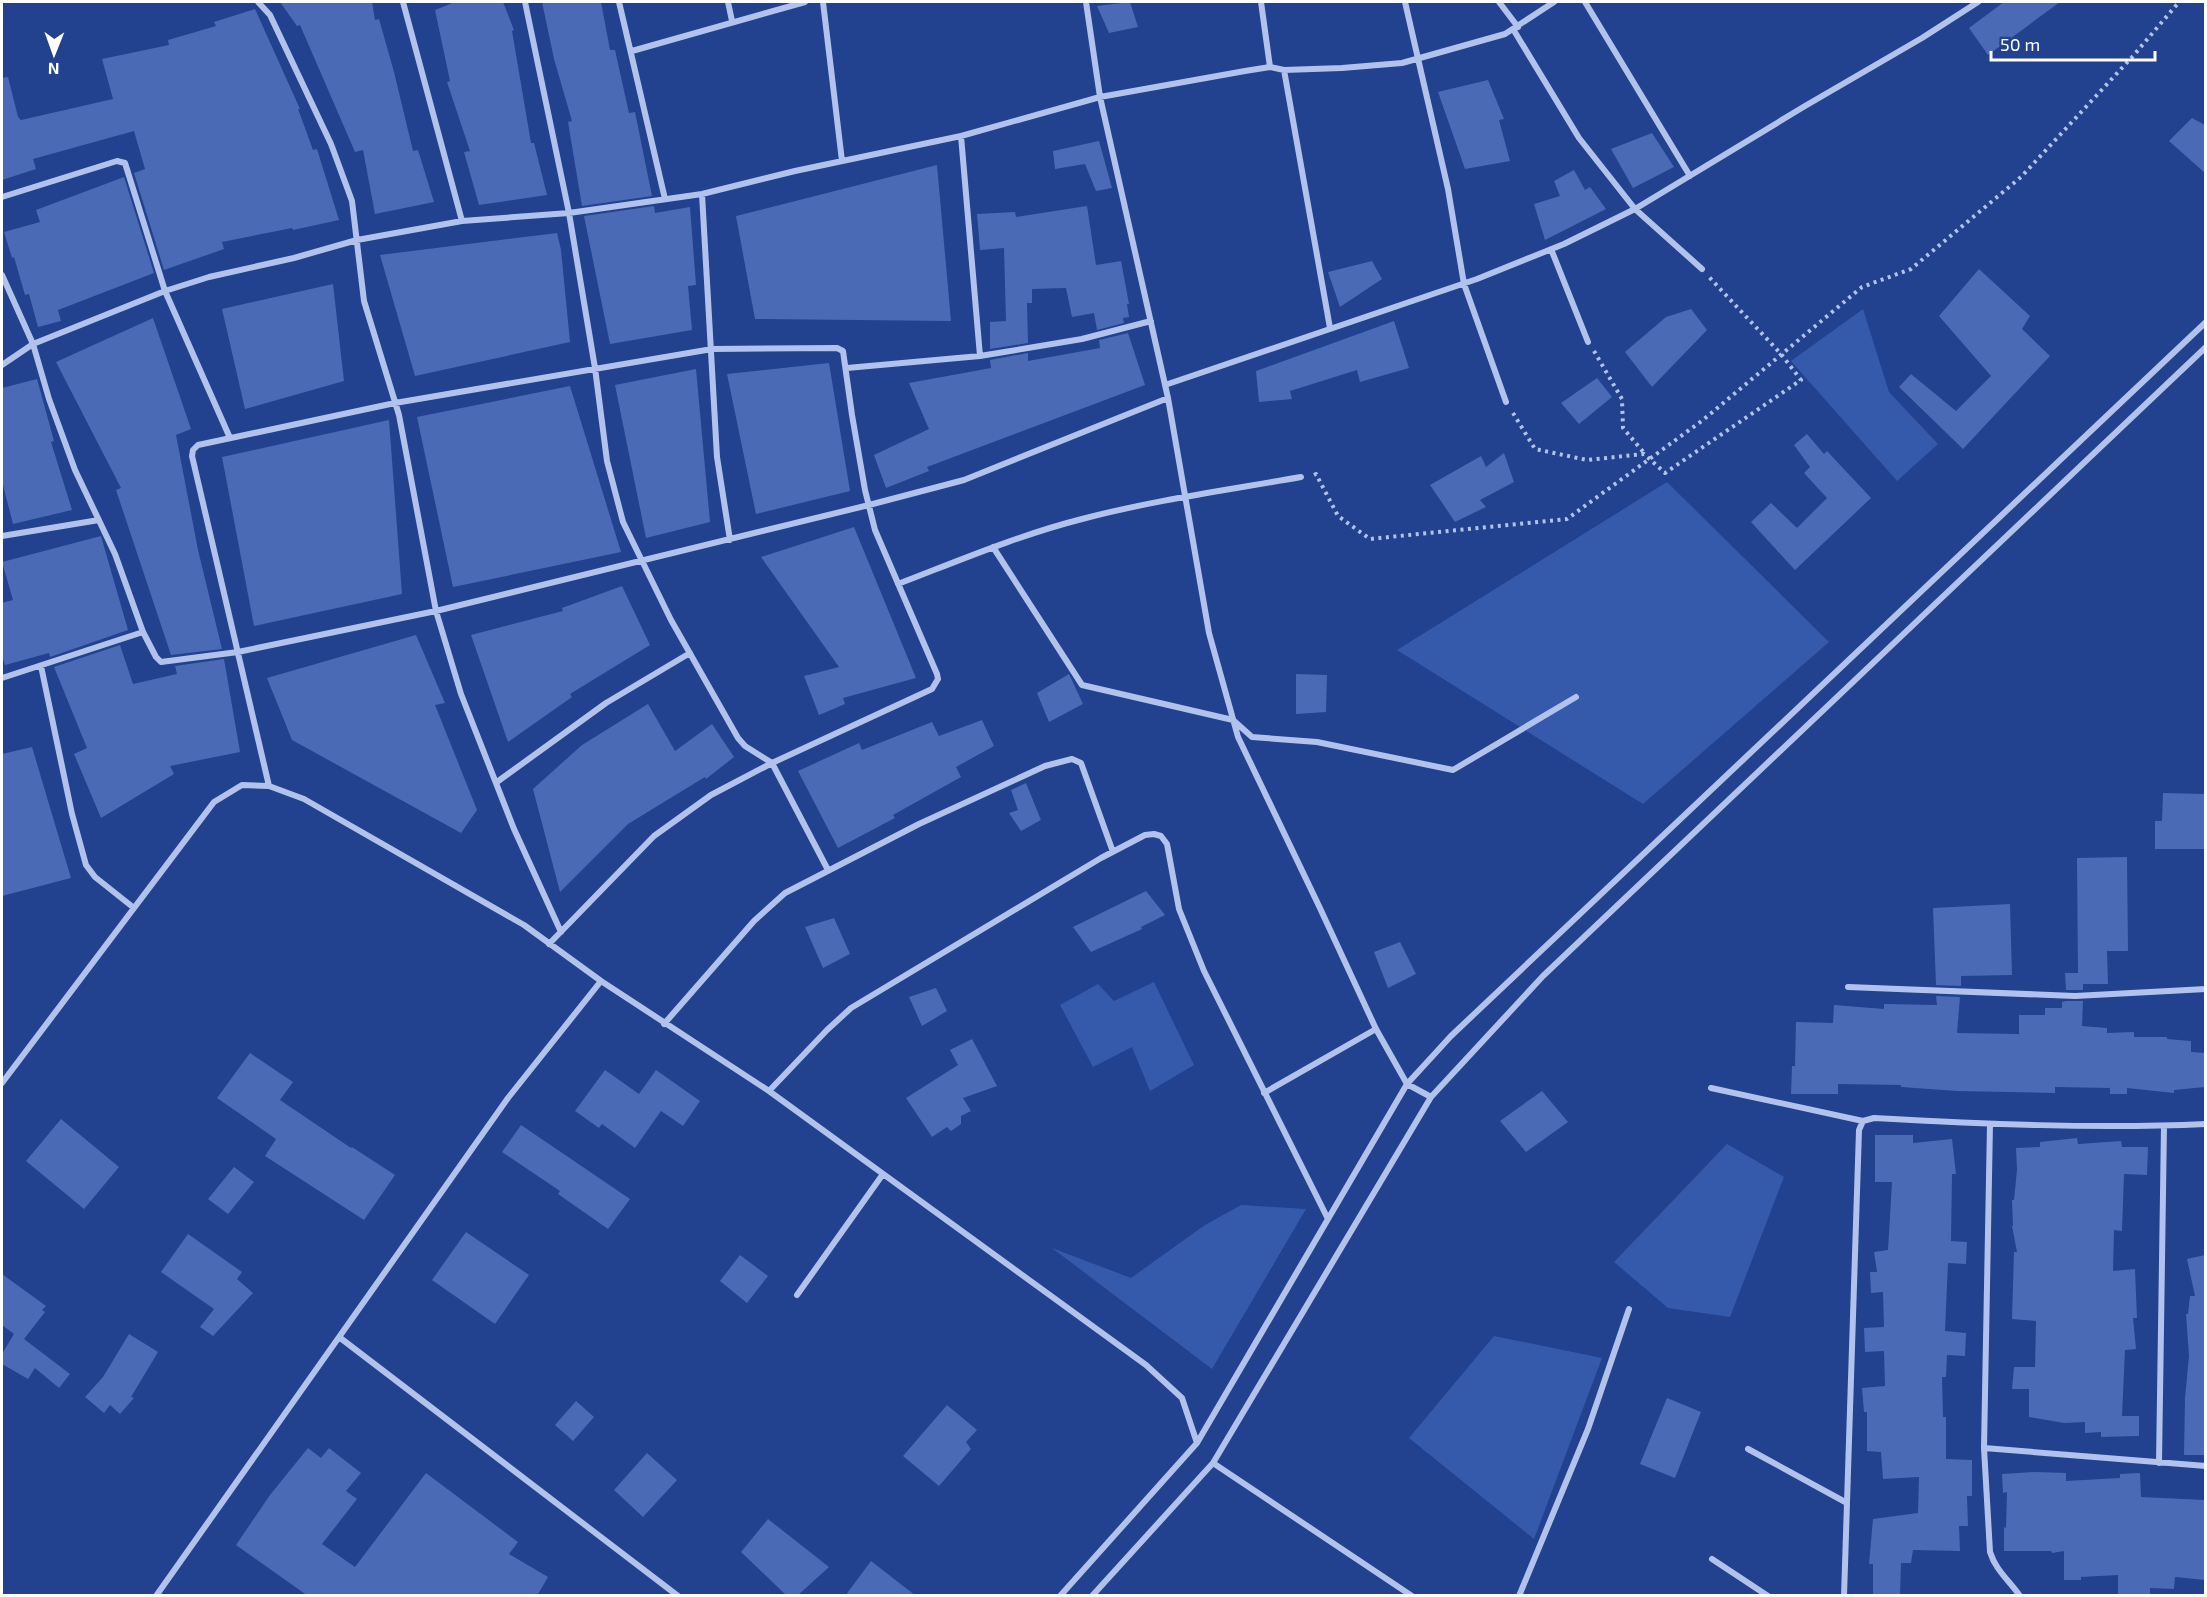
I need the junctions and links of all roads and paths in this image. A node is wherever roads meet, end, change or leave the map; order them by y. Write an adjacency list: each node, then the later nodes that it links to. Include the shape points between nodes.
1 (258, 2): 32 (street, via 270,15 331,144 352,201)
2 (403, 2): 31 (street)
3 (525, 2): 30 (street)
4 (619, 2): 18 (street)
5 (728, 2): 16 (street)
6 (805, 2): 16 (street)
7 (823, 2): 24 (street)
8 (1086, 2): 22 (street)
9 (1261, 2): 20 (street)
10 (1405, 2): 19 (street)
11 (1498, 2): 17 (street)
12 (1554, 2): 17 (street)
13 (1585, 2): 25 (street)
14 (1978, 2): 25 (street)
15 (2179, 2): 45 (path, via 2021,177 1911,269 1862,287)
16 (732, 21): 18 (street)
17 (1516, 28): 19 (street); 29 (street, via 1578,138)
18 (632, 51): 28 (street)
19 (1419, 58): 21 (street, via 1402,63); 36 (street)
20 (1270, 68): 21 (street); 22 (street)
21 (1284, 69): 40 (street)
22 (1100, 97): 23 (street); 38 (street)
23 (961, 136): 24 (street); 46 (street)
24 (842, 161): 26 (street)
25 (1690, 176): 29 (street)
26 (702, 194): 28 (street); 44 (street)
27 (2, 197): 37 (street, via 117,161 125,163)
28 (665, 199): 30 (street)
29 (1635, 209): 33 (street); 34 (street)
30 (568, 213): 31 (street); 48 (street)
31 (462, 221): 32 (street)
32 (357, 240): 37 (street); 53 (street, via 364,301)
33 (1551, 249): 36 (street); 41 (street)
34 (1702, 269): 45 (path)
35 (2, 280): 42 (street)
36 (1464, 284): 40 (street); 52 (street)
37 (165, 291): 42 (street); 54 (street)
38 (1150, 321): 46 (street, via 1082,339); 50 (street)
39 (2205, 322): 87 (street, via 1451,1036)
40 (1330, 328): 50 (street)
41 (1588, 342): 55 (path, via 1622,399 1623,428)
42 (33, 344): 47 (street); 59 (street, via 62,436)
43 (2205, 347): 91 (street, via 1543,976)
44 (712, 349): 48 (street); 49 (street, via 837,348 845,355); 61 (street, via 717,457)
45 (1781, 354): 55 (path); 55 (path, via 1801,380 1665,473)
46 (980, 356): 49 (street)
47 (2, 365)
48 (595, 368): 53 (street); 63 (street, via 607,461 623,522)
49 (847, 368): 58 (street)
50 (1165, 385): 51 (street)
51 (1168, 398): 57 (street); 58 (street, via 964,480)
52 (1506, 402): 55 (path, via 1536,449 1587,460 1644,454)
53 (394, 403): 54 (street); 65 (street)
54 (230, 438): 67 (street, via 198,445 192,456)
55 (1650, 459): 56 (path, via 1567,519 1370,539 1338,516 1316,474)
56 (1301, 477): 57 (street)
57 (1184, 497): 62 (street, via 1081,519); 72 (street, via 1209,633)
58 (869, 505): 61 (street); 64 (street)
59 (99, 520): 60 (street); 66 (street, via 116,554)
60 (2, 536)
61 (730, 540): 63 (street)
62 (993, 548): 64 (street); 72 (street, via 1082,685)
63 (643, 561): 65 (street); 68 (street)
64 (898, 584): 73 (street, via 937,674 936,684)
65 (436, 610): 67 (street); 74 (street, via 461,693)
66 (143, 632): 67 (street, via 161,662); 69 (street)
67 (238, 652): 75 (street)
68 (690, 653): 73 (street, via 738,738); 74 (street, via 606,703)
69 (41, 666): 70 (street); 78 (street, via 86,865)
70 (2, 678)
71 (1576, 697): 72 (street, via 1453,770 1317,742 1252,737)
72 (1233, 720): 85 (street)
73 (772, 763): 77 (street); 79 (street, via 711,795 654,836)
74 (497, 782): 79 (street)
75 (269, 786): 78 (street, via 242,785 214,802); 80 (street, via 304,799 524,925)
76 (1113, 852): 77 (street, via 1081,764 1072,759 1045,766); 89 (street, via 851,1008); 90 (street, via 1145,835 1161,836 1167,844 1179,909 1204,971)
77 (828, 870): 84 (street, via 784,893 754,921)
78 (134, 908): 86 (street)
79 (561, 932): 80 (street)
80 (549, 944): 81 (street)
81 (601, 981): 84 (street); 100 (street, via 508,1098)
82 (1848, 987): 83 (street, via 2075,996)
83 (2205, 989)
84 (664, 1024): 89 (street)
85 (1376, 1029): 87 (street); 90 (street)
86 (2, 1083)
87 (1407, 1084): 91 (street); 97 (street)
88 (1711, 1088): 92 (street)
89 (769, 1091): 96 (street)
90 (1264, 1093): 97 (street)
91 (1431, 1097): 104 (street)
92 (1863, 1121): 93 (street, via 1874,1118); 107 (street, via 1859,1130)
93 (1990, 1124): 95 (street); 102 (street)
94 (2205, 1124): 95 (street)
95 (2164, 1126): 105 (street)
96 (883, 1174): 98 (street); 101 (street, via 1146,1365 1182,1398)
97 (1328, 1219): 101 (street)
98 (797, 1295)
99 (1629, 1309): 114 (street, via 1588,1429)
100 (339, 1337): 109 (street); 110 (street)
101 (1197, 1443): 111 (street)
102 (1984, 1448): 105 (street); 117 (street, via 1990,1552 1995,1566)
103 (1748, 1449): 107 (street)
104 (1213, 1463): 112 (street); 113 (street)
105 (2159, 1463): 106 (street)
106 (2205, 1466)
107 (1848, 1503): 116 (street)
108 (1712, 1559): 115 (street)
109 (156, 1596)
110 (678, 1596)
111 (1060, 1596)
112 (1092, 1596)
113 (1412, 1596)
114 (1519, 1596)
115 (1768, 1596)
116 (1845, 1596)
117 (2020, 1596)

